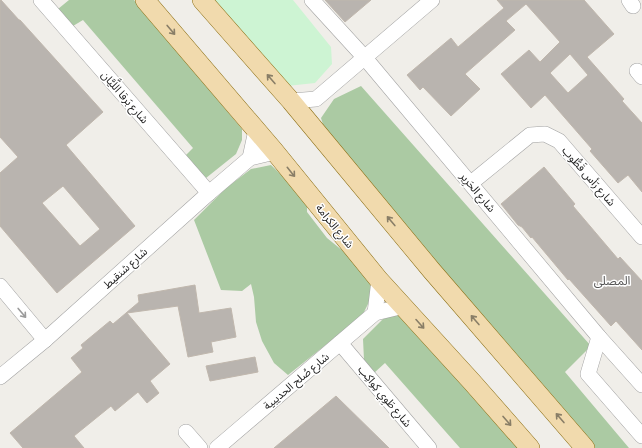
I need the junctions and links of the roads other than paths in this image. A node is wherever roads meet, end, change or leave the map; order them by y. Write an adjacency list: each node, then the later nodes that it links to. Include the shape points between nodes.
1 (41, 0): 14 (street, شارع بَرقا اللَّيَّان)
2 (145, 0): 10 (main road, شارع الكرامة, one-way to 10)
3 (202, 0): 8 (main road, one-way to 3)
4 (312, 0): 6 (street, شارع الحَرِير)
5 (425, 2): 6 (street)
6 (365, 58): 7 (street); 13 (street, شارع الحَرِير)
7 (316, 99): 8 (street); 9 (street)
8 (291, 102): 9 (main road)
9 (312, 127): 31 (main road, one-way to 9, via 427,265)
10 (256, 130): 11 (main road, شارع الكرامة); 12 (street)
11 (275, 152): 12 (street, شارع شنقيط); 16 (main road, شارع الكرامة, one-way to 16)
12 (250, 158): 14 (street, شارع شنقيط)
13 (470, 183): 15 (street, شارع رَأس قَطُّوب, via 530,135 545,134 559,141); 20 (street, شارع الحَرِير)
14 (209, 193): 21 (street, شارع شنقيط)
15 (642, 237)
16 (380, 280): 18 (main road, شارع الكرامة); 19 (street)
17 (0, 286): 21 (street, one-way to 21)
18 (404, 306): 19 (street, شارع صُلح الحديبية); 30 (main road, شارع الكرامة, one-way to 30)
19 (375, 313): 22 (street, شارع صُلح الحديبية)
20 (599, 336): 24 (street, شارع الحَرِير); 26 (street, via 588,374)
21 (45, 340): 23 (street, شارع شنقيط)
22 (340, 343): 28 (street, شارع صُلح الحديبية); 29 (street, شارع طَوِي كِواكِب)
23 (0, 377)
24 (642, 385)
25 (186, 432): 27 (street)
26 (642, 436)
27 (200, 448)
28 (217, 448)
29 (429, 448)
30 (530, 448)
31 (586, 448)

